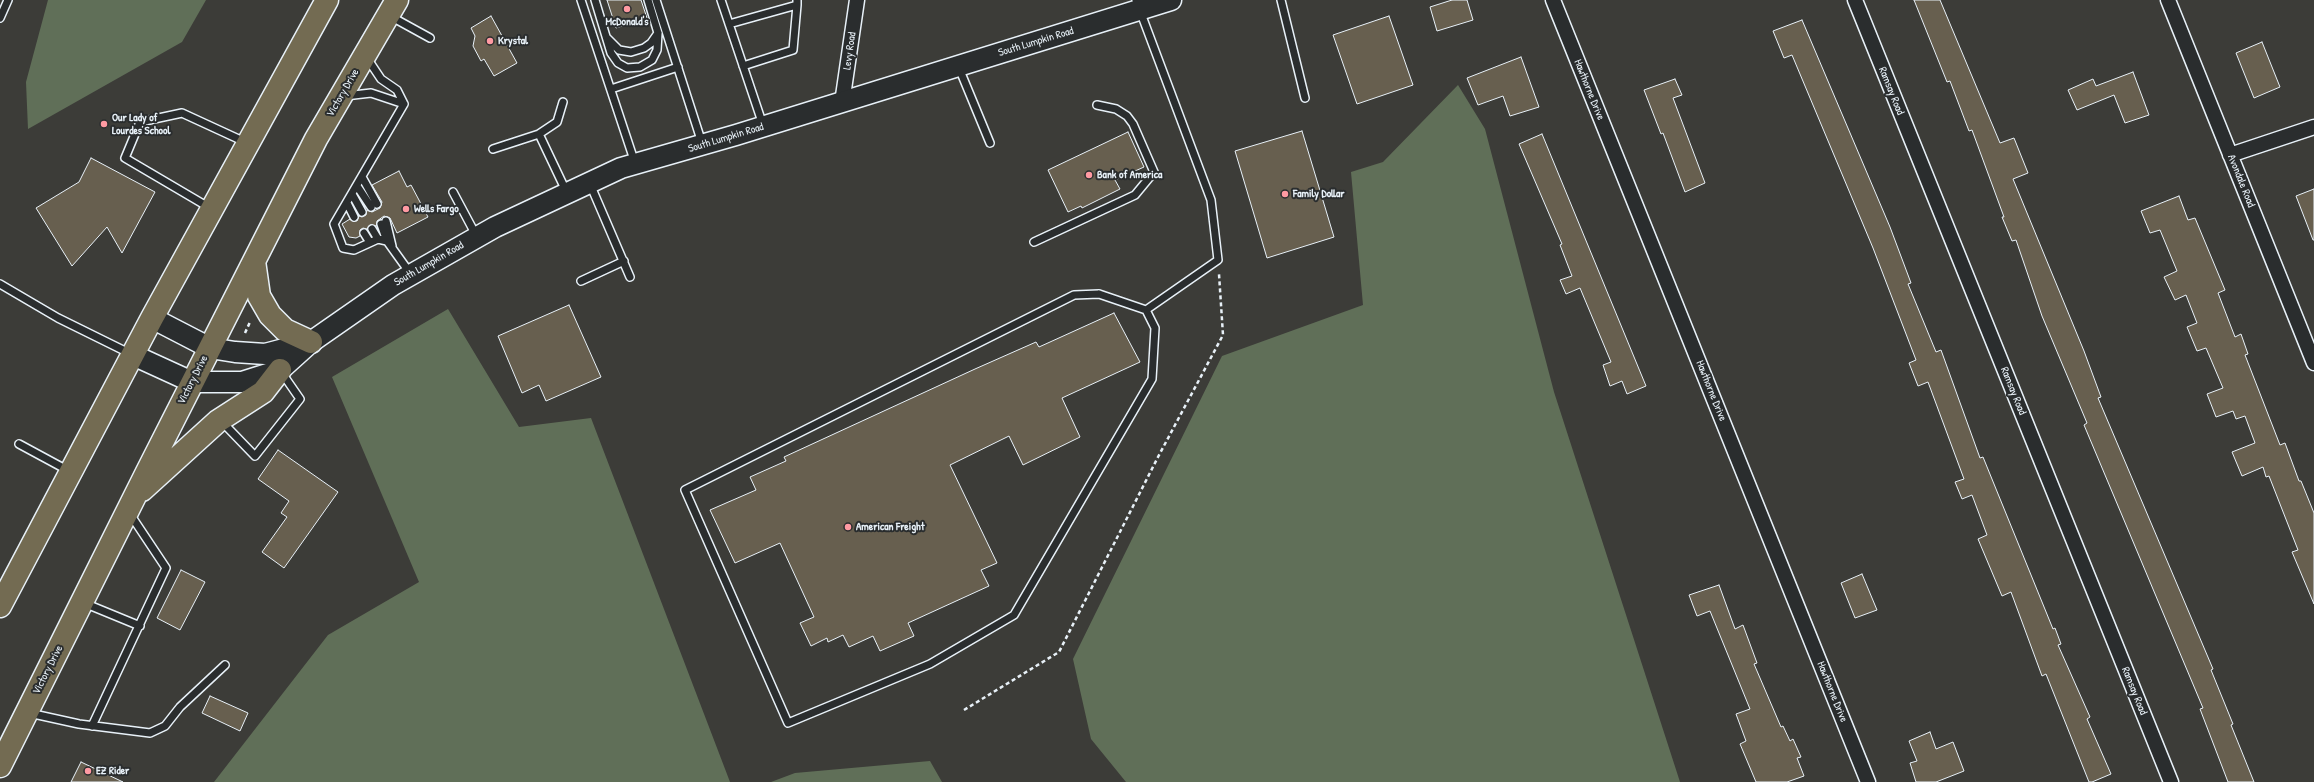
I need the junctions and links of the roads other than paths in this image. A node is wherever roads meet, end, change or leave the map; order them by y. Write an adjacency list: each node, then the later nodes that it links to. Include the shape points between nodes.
1 (8, 0): 17 (lane)
2 (327, 0): 36 (highway)
3 (581, 0): 26 (lane)
4 (595, 0): 21 (lane)
5 (648, 0): 19 (lane)
6 (656, 0): 25 (lane)
7 (721, 0): 18 (lane)
8 (857, 0): 30 (street, Levy Road)
9 (1171, 0): 15 (main road, South Lumpkin Road)
10 (1282, 0): 28 (lane)
11 (1553, 0): 85 (street, Hawthorne Drive)
12 (1855, 0): 86 (street, Ramsay Road)
13 (2168, 0): 40 (street, Avondale Road)
14 (797, 3): 18 (lane); 23 (lane, via 793,50)
15 (1138, 5): 24 (main road, South Lumpkin Road); 66 (lane, via 1211,200 1218,260)
16 (393, 7): 20 (lane); 22 (highway, Victory Drive)
17 (0, 18)
18 (730, 24): 23 (lane)
19 (658, 33): 21 (lane, via 644,48 630,52 619,50); 21 (lane, via 657,50 652,60 640,67 627,68 618,63)
20 (430, 38)
21 (606, 38)
22 (365, 55): 27 (highway, Victory Drive); 31 (lane, via 382,79 397,90)
23 (743, 66): 33 (lane)
24 (958, 66): 30 (main road, South Lumpkin Road); 37 (lane)
25 (678, 67): 26 (lane); 38 (lane)
26 (611, 89): 41 (lane)
27 (341, 97): 31 (lane, via 371,93); 61 (highway, Victory Drive, via 316,140)
28 (1305, 98)
29 (563, 102): 35 (lane, via 557,122)
30 (842, 103): 33 (main road, South Lumpkin Road)
31 (404, 104): 42 (lane)
32 (1097, 105): 58 (lane, via 1116,109 1127,116 1154,172 1135,195)
33 (764, 127): 38 (main road, South Lumpkin Road)
34 (2314, 127): 40 (street)
35 (539, 134): 39 (lane); 46 (lane)
36 (247, 143): 49 (highway); 49 (lane, via 182,114 140,122 125,158)
37 (990, 143)
38 (703, 145): 41 (main road, South Lumpkin Road)
39 (493, 149)
40 (2230, 155): 71 (street, Avondale Road)
41 (635, 165): 43 (main road, South Lumpkin Road, via 621,168)
42 (362, 177): 44 (lane); 44 (lane, via 374,206)
43 (590, 183): 46 (main road, South Lumpkin Road); 60 (lane)
44 (357, 186): 47 (lane)
45 (453, 192): 55 (lane)
46 (567, 193): 55 (main road, South Lumpkin Road)
47 (352, 194): 48 (lane); 50 (lane)
48 (346, 203): 51 (lane); 57 (lane, via 334,224 340,244 343,248 354,250)
49 (212, 209): 67 (highway)
50 (362, 212)
51 (354, 217)
52 (383, 223): 59 (lane)
53 (372, 229): 56 (lane)
54 (364, 234): 57 (lane)
55 (477, 237): 62 (main road, South Lumpkin Road)
56 (378, 239): 57 (lane); 59 (lane)
57 (369, 241)
58 (1034, 242)
59 (390, 243): 62 (lane)
60 (624, 261): 63 (lane); 64 (lane)
61 (254, 262): 68 (highway, via 259,296 270,314 285,330); 69 (highway, Victory Drive)
62 (411, 275): 68 (main road, South Lumpkin Road)
63 (630, 277)
64 (581, 281)
65 (0, 284): 70 (lane, via 58,318)
66 (1146, 310): 66 (lane, via 1099,294 1074,296 685,490 788,723 930,664 1014,615 1152,379 1155,328)
67 (152, 318): 69 (main road, South Lumpkin Road); 70 (highway)
68 (311, 342): 69 (main road, South Lumpkin Road, via 265,354); 72 (main road, South Lumpkin Road)
69 (210, 348): 73 (highway, Victory Drive)
70 (133, 355): 73 (main road, South Lumpkin Road); 76 (highway)
71 (2314, 363)
72 (280, 370): 73 (main road, South Lumpkin Road, via 242,382); 74 (highway, via 263,392); 74 (lane, via 300,399 255,456)
73 (192, 382): 77 (highway, Victory Drive)
74 (218, 421): 77 (highway)
75 (19, 444): 76 (lane)
76 (71, 472): 79 (highway)
77 (131, 504): 78 (highway, Victory Drive); 80 (lane, via 166,568)
78 (82, 602): 80 (lane); 82 (highway, Victory Drive)
79 (0, 606)
80 (140, 626): 83 (lane)
81 (225, 665): 83 (lane, via 165,726 150,733)
82 (27, 713): 83 (lane); 84 (highway, Victory Drive)
83 (92, 726)
84 (0, 766)
85 (1868, 782)
86 (2171, 782)

